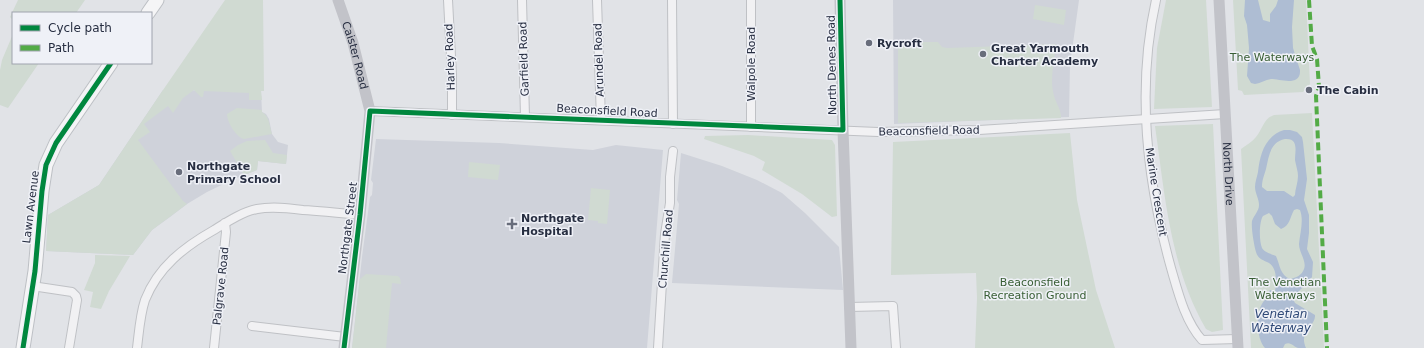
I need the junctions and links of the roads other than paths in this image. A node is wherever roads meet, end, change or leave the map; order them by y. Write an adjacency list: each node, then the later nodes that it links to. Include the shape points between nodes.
1 (157, 0): 11 (main road)
2 (338, 0): 13 (street, Caister Road, via 353,43)
3 (448, 0): 15 (street, Harley Road)
4 (522, 0): 16 (street, Garfield Road)
5 (597, 0): 18 (street, Arundel Road)
6 (672, 0): 19 (street)
7 (751, 0): 20 (street, Walpole Road)
8 (840, 0): 21 (street, North Denes Road)
9 (1156, 0): 17 (street, Marine Crescent, via 1146,65)
10 (1219, 0): 14 (street, North Drive)
11 (149, 12)
12 (110, 64): 25 (main road, Lawn Avenue, via 56,143 46,165)
13 (370, 111): 15 (street, Beaconsfield Road); 23 (street, Northgate Street)
14 (1225, 114): 17 (street, Beaconsfield Road); 29 (street, North Drive)
15 (452, 115): 16 (street, Beaconsfield Road)
16 (525, 117): 18 (street, Beaconsfield Road)
17 (1146, 119): 21 (street, Beaconsfield Road, via 979,130); 29 (street, Marine Crescent, via 1158,215 1174,277 1188,317 1196,334 1202,340)
18 (601, 120): 19 (street, Beaconsfield Road)
19 (673, 124): 20 (street, Beaconsfield Road)
20 (751, 127): 21 (street, Beaconsfield Road)
21 (843, 130): 26 (street, North Denes Road)
22 (673, 151): 34 (street, Churchill Road)
23 (360, 215): 24 (street, via 280,207 247,212); 28 (street, Northgate Street)
24 (225, 223): 32 (street, via 183,250 164,267 153,283 144,307); 33 (street, Palgrave Road)
25 (32, 286): 30 (main road, Lawn Avenue); 31 (street, via 72,292 76,296)
26 (849, 307): 35 (street, North Denes Road); 36 (street, via 893,306)
27 (252, 326): 28 (street)
28 (345, 343)
29 (1238, 344)
30 (23, 348)
31 (68, 348)
32 (137, 348)
33 (214, 348)
34 (658, 348)
35 (851, 348)
36 (896, 348)

